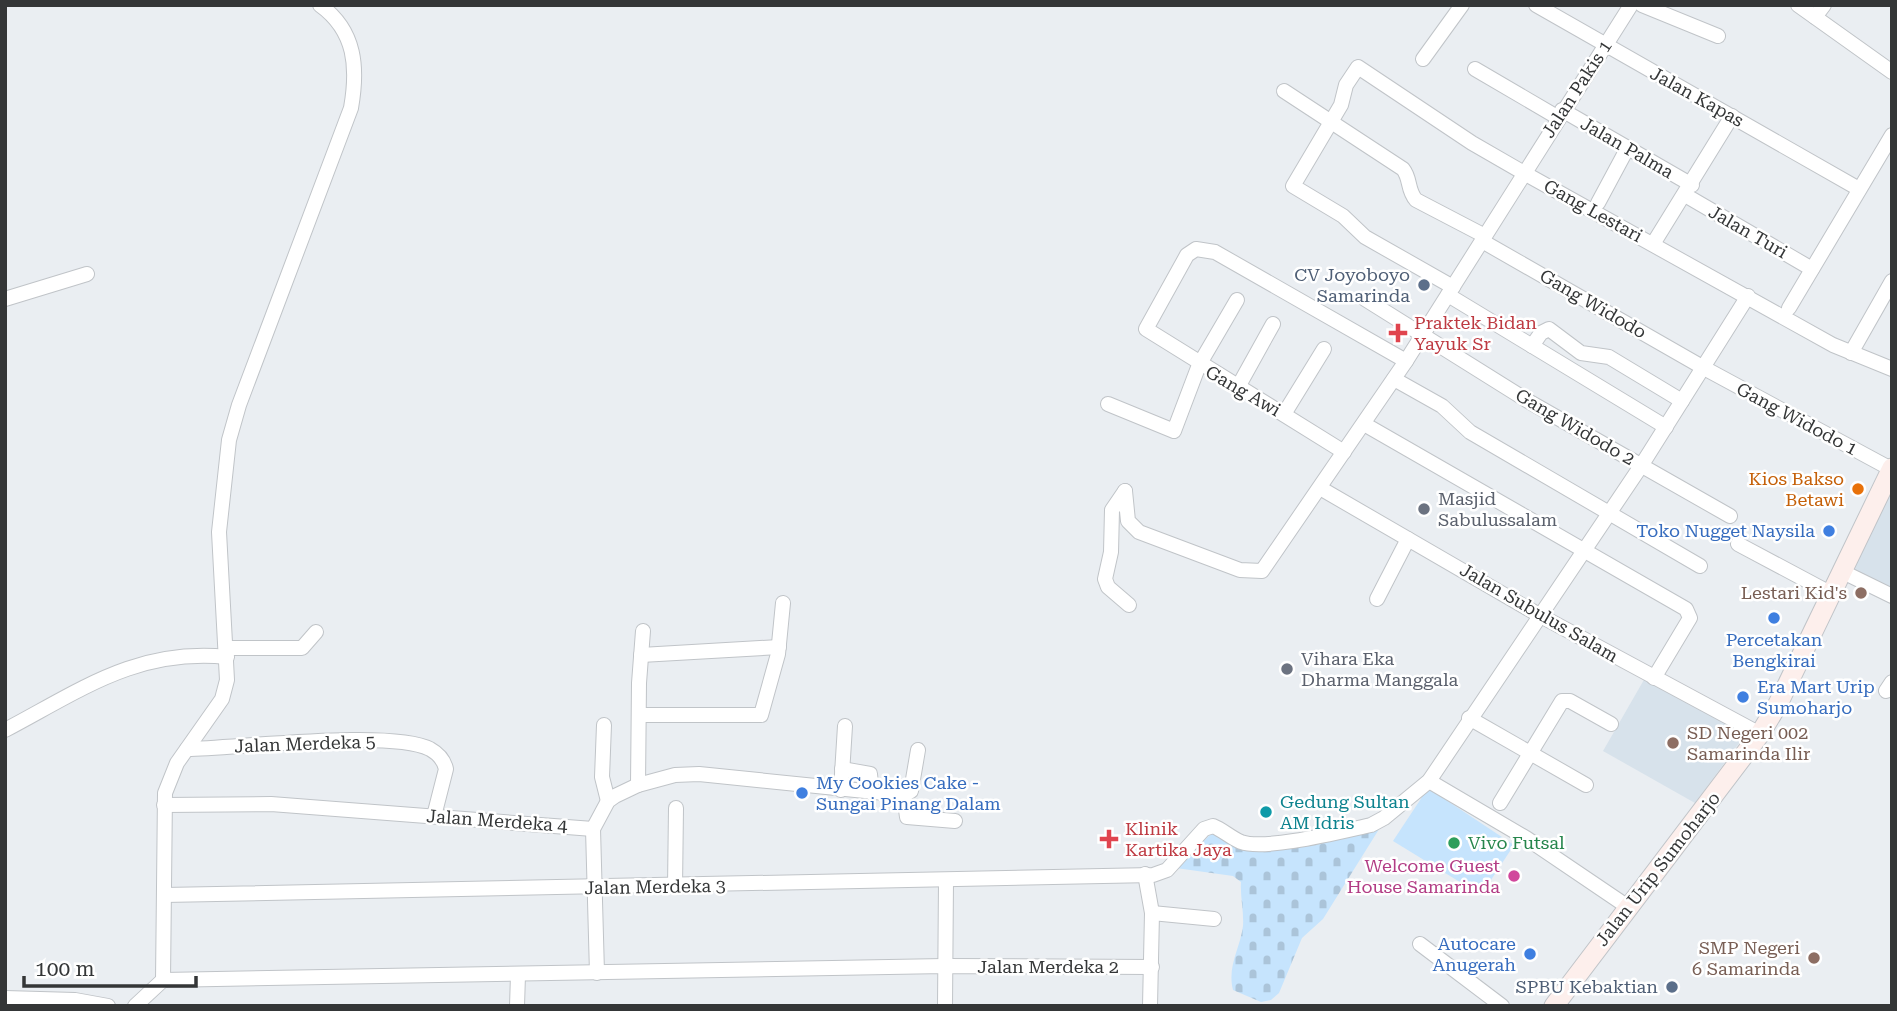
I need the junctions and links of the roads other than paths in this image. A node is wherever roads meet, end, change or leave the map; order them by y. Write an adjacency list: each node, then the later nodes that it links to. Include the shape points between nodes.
1 (320, 5): 70 (street, via 336,16 352,46 357,77 351,108 229,440 219,532)
2 (1462, 5): 10 (street)
3 (1536, 5): 9 (street, Jalan Kapas)
4 (1631, 5): 9 (street, Jalan Pakis 1)
5 (1642, 5): 8 (street)
6 (1798, 5): 7 (street)
7 (1819, 11): 12 (street)
8 (1718, 36)
9 (1606, 46): 14 (street, Jalan Pakis 1); 15 (street, Jalan Kapas)
10 (1423, 59)
11 (1475, 69): 14 (street, Jalan Palma)
12 (1892, 72)
13 (1284, 91): 16 (street, Gang Widodo)
14 (1560, 113): 18 (street, Jalan Palma); 19 (street, Jalan Pakis 1)
15 (1732, 116): 20 (street, Jalan Kapas); 21 (street)
16 (1330, 120): 19 (street, Gang Lestari, via 1358,67); 23 (street, Gang Widodo, via 1403,169 1416,200); 28 (street, via 1293,186)
17 (1892, 135): 20 (street)
18 (1627, 149): 21 (street, Jalan Palma); 22 (street)
19 (1524, 173): 23 (street); 24 (street, Gang Lestari)
20 (1859, 189): 25 (street)
21 (1688, 190): 24 (street); 25 (street, Jalan Turi)
22 (1598, 203)
23 (1484, 238): 28 (street); 41 (street, Gang Widodo)
24 (1653, 244): 29 (street, Gang Lestari)
25 (1812, 269): 33 (street)
26 (87, 274): 30 (street)
27 (1892, 281): 38 (street)
28 (1450, 291): 35 (street); 36 (street)
29 (1748, 296): 38 (street, Gang Lestari); 41 (street)
30 (5, 299)
31 (1365, 299): 35 (street, Gang Widodo 2)
32 (1237, 300): 40 (street)
33 (1789, 308)
34 (1273, 324): 44 (street)
35 (1422, 335): 39 (street); 51 (street, Gang Widodo 2)
36 (1532, 346): 45 (street, via 1541,332 1549,329 1581,353 1609,357); 49 (street)
37 (1324, 349): 47 (street)
38 (1852, 353): 42 (street, Gang Lestari)
39 (1406, 361): 40 (street, Gang Awi, via 1215,252 1193,249 1146,327); 43 (street)
40 (1199, 365): 44 (street, Gang Awi); 46 (street, via 1174,431)
41 (1704, 368): 45 (street); 52 (street, Gang Widodo 1)
42 (1892, 369)
43 (1394, 379): 48 (street); 54 (street, via 1441,406 1470,432)
44 (1238, 387): 47 (street, Gang Awi)
45 (1682, 401): 49 (street)
46 (1108, 404)
47 (1284, 414): 50 (street, Gang Awi)
48 (1364, 424): 50 (street); 58 (street)
49 (1666, 427): 51 (street)
50 (1344, 452): 53 (street)
51 (1641, 466): 54 (street); 55 (street, Gang Widodo 2)
52 (1891, 468): 60 (street, Jalan Urip Sumoharjo)
53 (1320, 488): 56 (street, Jalan Subulus Salam); 65 (street, via 1266,566 1257,572 1240,570 1139,532 1128,521 1125,491 1112,510 1105,579)
54 (1610, 511): 58 (street); 59 (street)
55 (1730, 516)
56 (1408, 539): 63 (street); 66 (street, Jalan Subulus Salam)
57 (1738, 544): 61 (street)
58 (1584, 550): 66 (street); 72 (street, via 1690,613)
59 (1700, 566)
60 (1841, 571): 61 (street, Jalan Urip Sumoharjo); 62 (street)
61 (1830, 593): 79 (street, Jalan Urip Sumoharjo)
62 (1892, 596)
63 (1377, 599)
64 (783, 603): 69 (street)
65 (1129, 606)
66 (1539, 615): 72 (street, Jalan Subulus Salam); 74 (street)
67 (643, 631): 71 (street)
68 (316, 632): 70 (street, via 302,648)
69 (779, 647): 71 (street); 73 (street, via 761,716)
70 (227, 653): 78 (street, via 145,662 99,678); 80 (street, via 222,699)
71 (641, 655): 73 (street)
72 (1654, 678): 79 (street, Jalan Subulus Salam)
73 (640, 715): 85 (street)
74 (1469, 718): 82 (street); 84 (street)
75 (1611, 724): 82 (street, via 1565,699)
76 (604, 725): 90 (street, via 602,777)
77 (845, 726): 83 (street)
78 (5, 730)
79 (1760, 734): 102 (street, Jalan Urip Sumoharjo)
80 (187, 749): 92 (street, via 169,779); 94 (street, Jalan Merdeka 5, via 358,740 422,746 439,755 446,769)
81 (918, 750): 89 (street, via 911,791)
82 (1529, 753): 86 (street); 91 (street)
83 (842, 769): 87 (street); 88 (street, via 868,773)
84 (1429, 781): 97 (street, via 1377,821 1326,834 1243,843 1213,826 1204,829 1167,870); 102 (street, via 1526,838)
85 (638, 785): 87 (street, via 699,774); 90 (street)
86 (1586, 785)
87 (841, 790): 88 (street)
88 (872, 793): 89 (street)
89 (904, 795): 95 (street, via 907,817)
90 (608, 802): 96 (street, Jalan Merdeka 4)
91 (1500, 803)
92 (164, 805): 94 (street, Jalan Merdeka 4, via 271,804); 101 (street)
93 (676, 808): 99 (street)
94 (434, 816): 96 (street, Jalan Merdeka 4)
95 (956, 821)
96 (593, 829): 100 (street)
97 (1145, 874): 98 (street, Jalan Merdeka 3); 103 (street)
98 (946, 881): 99 (street, Jalan Merdeka 3); 106 (street)
99 (675, 887): 100 (street, Jalan Merdeka 3)
100 (594, 888): 101 (street, Jalan Merdeka 3); 108 (street)
101 (164, 895): 110 (street)
102 (1628, 907): 118 (street, Jalan Urip Sumoharjo)
103 (1152, 913): 104 (street); 107 (street)
104 (1214, 919)
105 (1420, 943): 117 (street)
106 (945, 966): 107 (street, Jalan Merdeka 2); 108 (street, Jalan Merdeka 2); 115 (street)
107 (1152, 967): 116 (street)
108 (597, 973): 109 (street, Jalan Merdeka 2)
109 (518, 975): 110 (street, Jalan Merdeka 2); 114 (street)
110 (163, 981): 113 (street)
111 (5, 998): 112 (street)
112 (108, 1006)
113 (135, 1006)
114 (517, 1006)
115 (945, 1006)
116 (1150, 1006)
117 (1502, 1006)
118 (1554, 1006)

